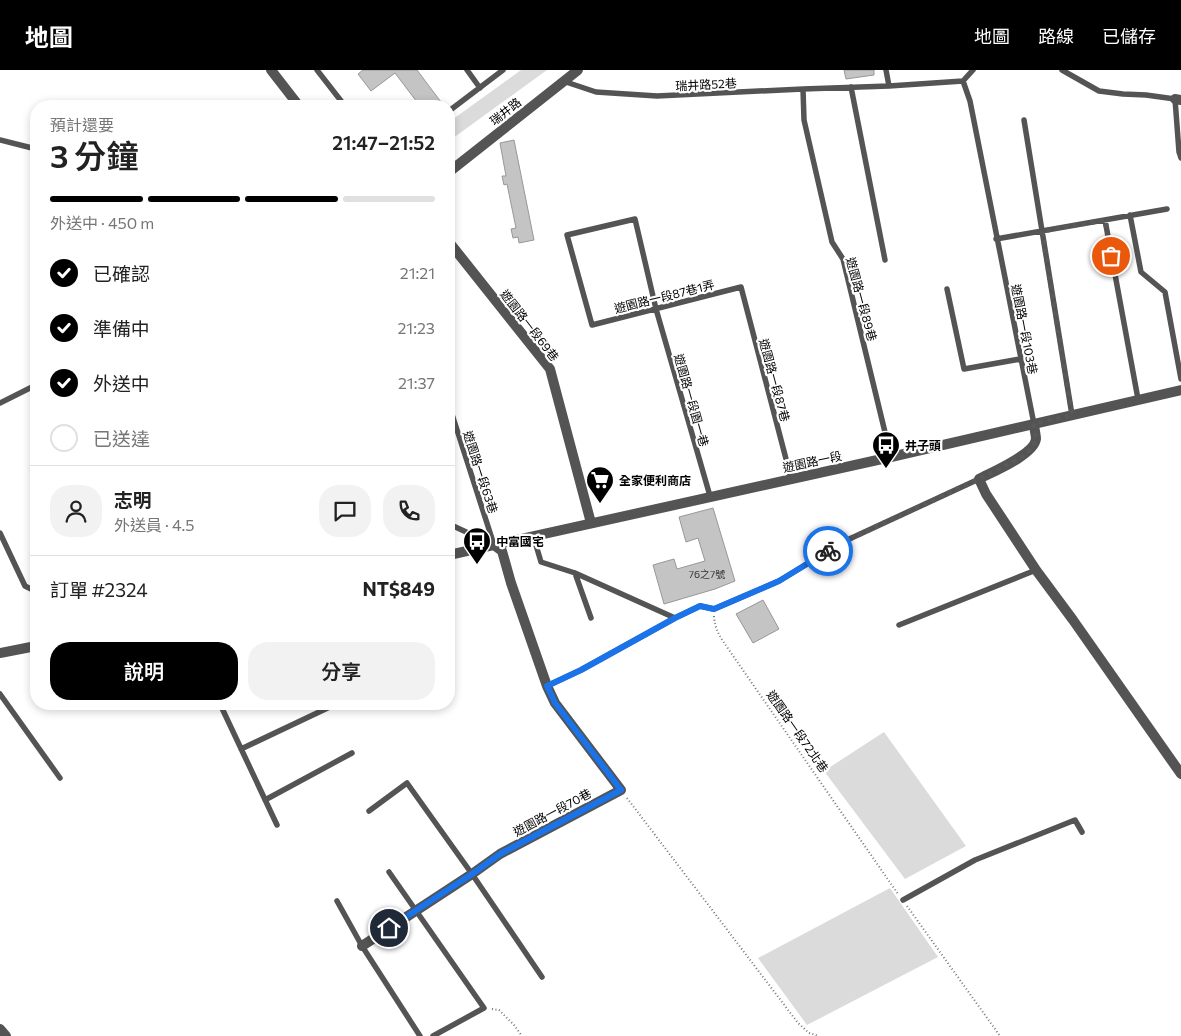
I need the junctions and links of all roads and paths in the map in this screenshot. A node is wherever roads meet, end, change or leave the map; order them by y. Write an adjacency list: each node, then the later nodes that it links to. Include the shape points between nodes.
1 (317, 70): 17 (lane)
2 (467, 70): 13 (lane)
3 (503, 70): 13 (lane)
4 (578, 70): 10 (street, 瑞井路)
5 (886, 70): 11 (lane)
6 (974, 70): 9 (lane)
7 (1062, 70): 15 (lane, via 1099,91)
8 (269, 71): 16 (street)
9 (963, 80): 11 (lane, 瑞井路52巷); 28 (lane, 遊園路一段103巷, via 970,100)
10 (564, 81): 14 (lane, 瑞井路52巷, via 596,92 657,96); 23 (street, 瑞井路)
11 (889, 86): 12 (lane, 瑞井路52巷)
12 (851, 87): 14 (lane, 瑞井路52巷); 30 (lane)
13 (480, 88): 18 (lane)
14 (803, 88): 44 (lane, 遊園路一段89巷, via 804,120 832,242 843,259)
15 (1178, 99): 22 (lane)
16 (294, 100)
17 (340, 100)
18 (455, 107)
19 (1024, 120): 27 (lane)
20 (0, 140): 21 (lane)
21 (30, 148)
22 (1181, 158)
23 (455, 167)
24 (1167, 209): 25 (lane)
25 (1130, 215): 26 (lane); 36 (lane, via 1141,272 1165,292)
26 (1105, 220): 27 (lane); 39 (lane)
27 (1042, 231): 28 (lane); 41 (lane)
28 (996, 239): 35 (lane, 遊園路一段103巷)
29 (455, 250): 48 (street, 遊園路一段69巷, via 550,369)
30 (885, 260)
31 (741, 286): 33 (lane, 遊園路一段87巷1弄); 45 (lane, 遊園路一段87巷)
32 (947, 289): 35 (lane, via 964,369)
33 (656, 308): 34 (lane, 遊園路一段87巷1弄); 34 (lane, 遊園路一段園一巷, via 635,219 567,235); 47 (lane, 遊園路一段園一巷)
34 (592, 325)
35 (1020, 359): 43 (lane, 遊園路一段103巷)
36 (1181, 379)
37 (30, 388): 40 (lane)
38 (1181, 390): 39 (street, 遊園路一段)
39 (1138, 399): 41 (street, 遊園路一段)
40 (0, 402)
41 (1072, 415): 43 (street, 遊園路一段)
42 (455, 424): 52 (lane, 遊園路一段63巷)
43 (1034, 424): 44 (street, 遊園路一段); 46 (street, via 1036,440 1030,450)
44 (891, 457): 45 (street, 遊園路一段)
45 (791, 478): 47 (street, 遊園路一段)
46 (979, 479): 54 (street); 57 (lane, via 845,541 779,581)
47 (710, 496): 48 (street, 遊園路一段)
48 (591, 522): 51 (street, 遊園路一段)
49 (455, 527): 52 (lane)
50 (0, 533): 56 (lane, via 25,586)
51 (533, 535): 52 (street, 遊園路一段); 55 (lane, via 542,562)
52 (494, 545): 53 (street, 遊園路一段); 63 (street, via 502,551)
53 (455, 554)
54 (1036, 570): 60 (lane); 69 (street)
55 (575, 573): 58 (lane); 59 (lane)
56 (30, 588)
57 (714, 609): 59 (lane, via 700,606); 78 (path, 遊園路一段72北巷, via 717,631 729,650)
58 (591, 618)
59 (675, 618): 63 (lane)
60 (899, 625)
61 (30, 647): 62 (street)
62 (0, 653)
63 (547, 686): 71 (street, via 555,703)
64 (0, 694): 70 (lane)
65 (223, 710): 67 (lane)
66 (323, 710): 67 (lane)
67 (241, 749): 72 (lane)
68 (352, 753): 72 (lane)
69 (1181, 774)
70 (60, 778)
71 (621, 790): 77 (street, 遊園路一段70巷, via 500,854); 89 (path, via 798,1023 809,1033)
72 (265, 800): 74 (lane)
73 (369, 811): 77 (lane, via 407,783)
74 (277, 825)
75 (1082, 832): 78 (lane, via 1075,820 975,860)
76 (389, 872): 80 (lane)
77 (472, 874): 80 (street, 遊園路一段70巷); 82 (lane)
78 (903, 900): 90 (path, 遊園路一段72北巷)
79 (336, 901): 81 (lane)
80 (416, 910): 81 (street, 遊園路一段70巷); 83 (lane)
81 (362, 946): 86 (lane)
82 (542, 977)
83 (484, 1008): 87 (lane); 88 (path, via 499,1010)
84 (0, 1029): 85 (street)
85 (6, 1036)
86 (420, 1036)
87 (433, 1036)
88 (522, 1036)
89 (819, 1036)
90 (1000, 1036)

